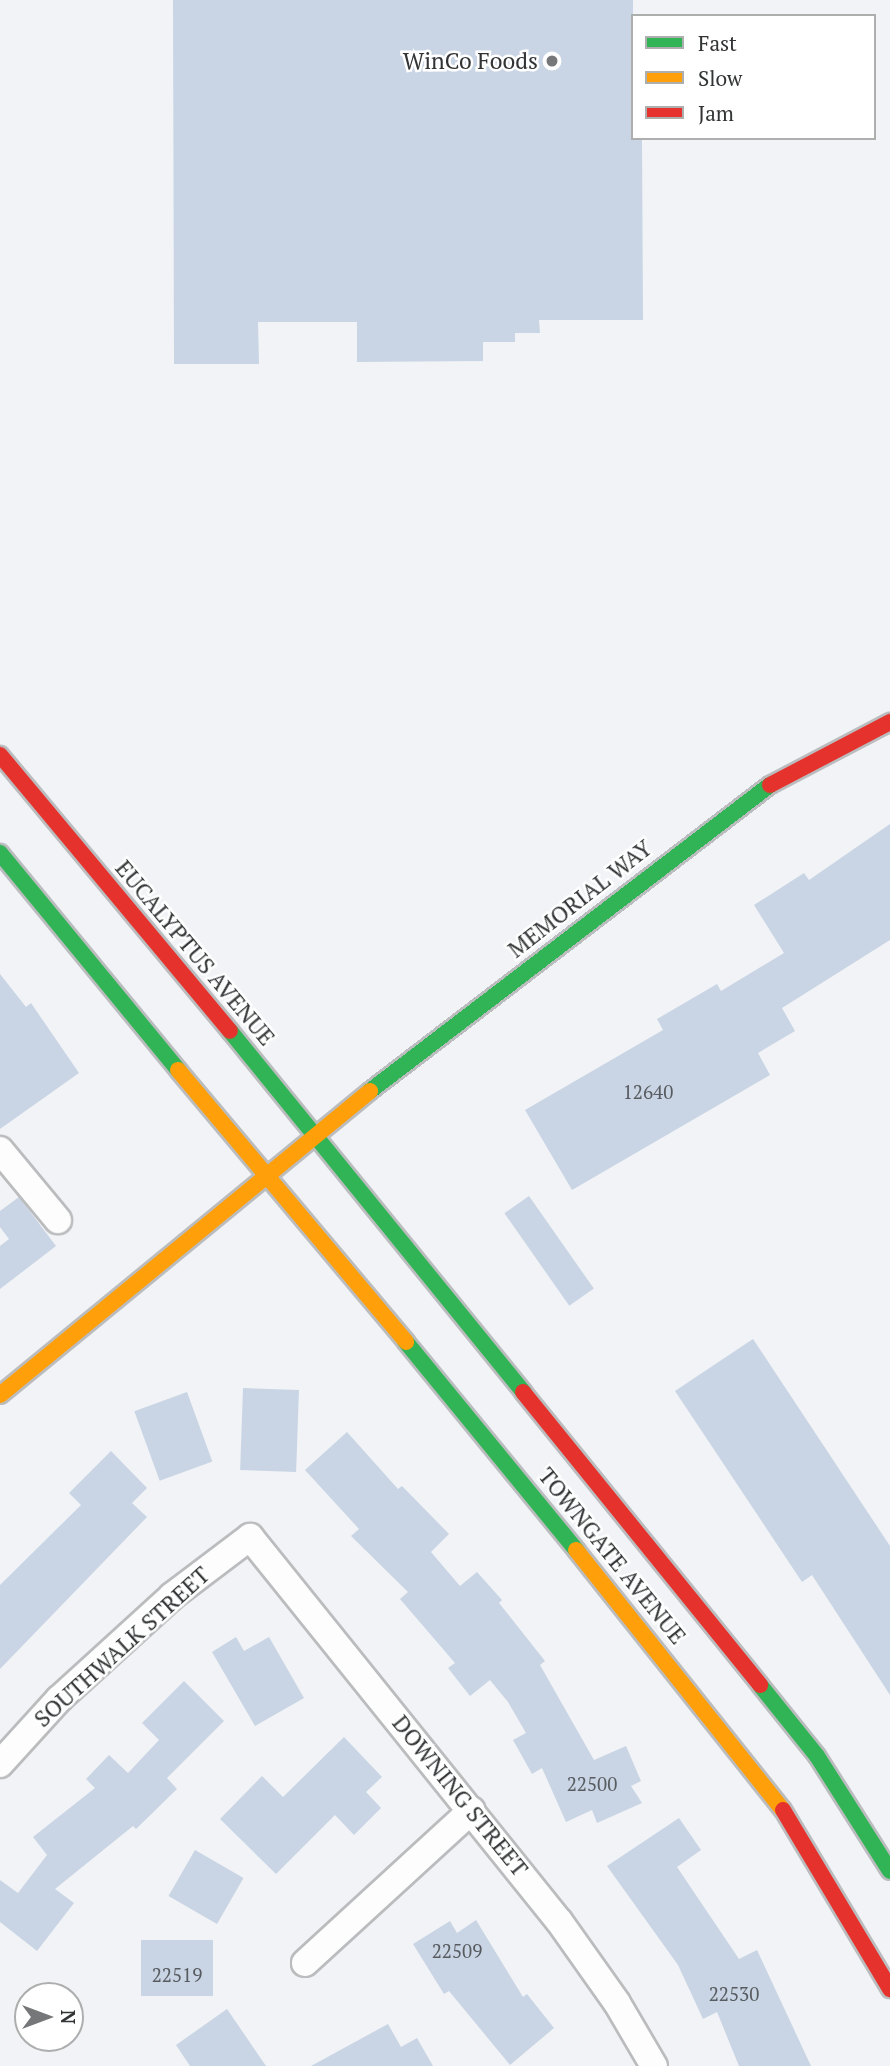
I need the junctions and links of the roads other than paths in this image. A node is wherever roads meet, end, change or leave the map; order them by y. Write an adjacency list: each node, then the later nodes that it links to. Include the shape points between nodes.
1 (890, 722): 4 (main road, MEMORIAL WAY, via 775,781 679,850)
2 (0, 755): 4 (main road, EUCALYPTUS AVENUE)
3 (0, 853): 6 (main road)
4 (314, 1135): 6 (main road); 12 (main road, TOWNGATE AVENUE, via 817,1756)
5 (0, 1150): 7 (street)
6 (267, 1175): 8 (main road); 14 (main road, TOWNGATE AVENUE, via 771,1790)
7 (58, 1220)
8 (0, 1395)
9 (250, 1537): 10 (street, SOUTHWALK STREET, via 162,1605 59,1699); 11 (street, DOWNING STREET)
10 (0, 1764)
11 (472, 1810): 13 (street); 15 (street, DOWNING STREET, via 567,1931)
12 (890, 1871)
13 (305, 1964)
14 (890, 1989)
15 (654, 2066)

